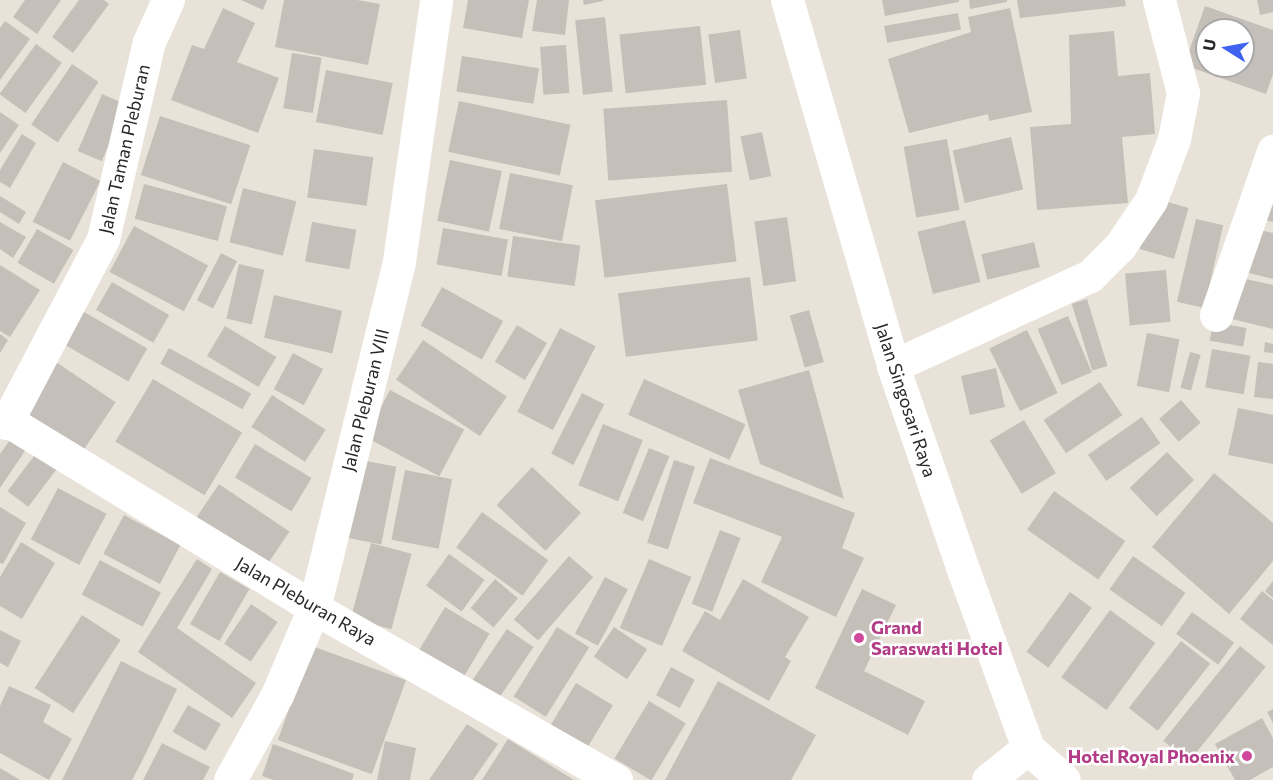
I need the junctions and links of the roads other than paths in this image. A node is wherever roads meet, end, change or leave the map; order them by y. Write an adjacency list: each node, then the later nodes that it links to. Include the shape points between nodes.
1 (168, 0): 8 (street, Jalan Taman Pleburan, via 149,42 104,239)
2 (436, 0): 9 (street, Jalan Pleburan VIII, via 399,261)
3 (787, 0): 7 (street, Jalan Singosari Raya)
4 (1159, 0): 7 (street, via 1183,93 1174,139 1151,200 1120,246 1090,276)
5 (1273, 151): 6 (street)
6 (1216, 315)
7 (893, 366): 10 (street, Jalan Singosari Raya)
8 (3, 419): 9 (street, Jalan Pleburan Raya)
9 (314, 608): 11 (street, Jalan Pleburan VIII, via 277,695); 12 (street, Jalan Pleburan Raya)
10 (1028, 748): 13 (street); 14 (street, Jalan Singosari Raya)
11 (230, 780)
12 (616, 780)
13 (988, 780)
14 (1064, 780)

